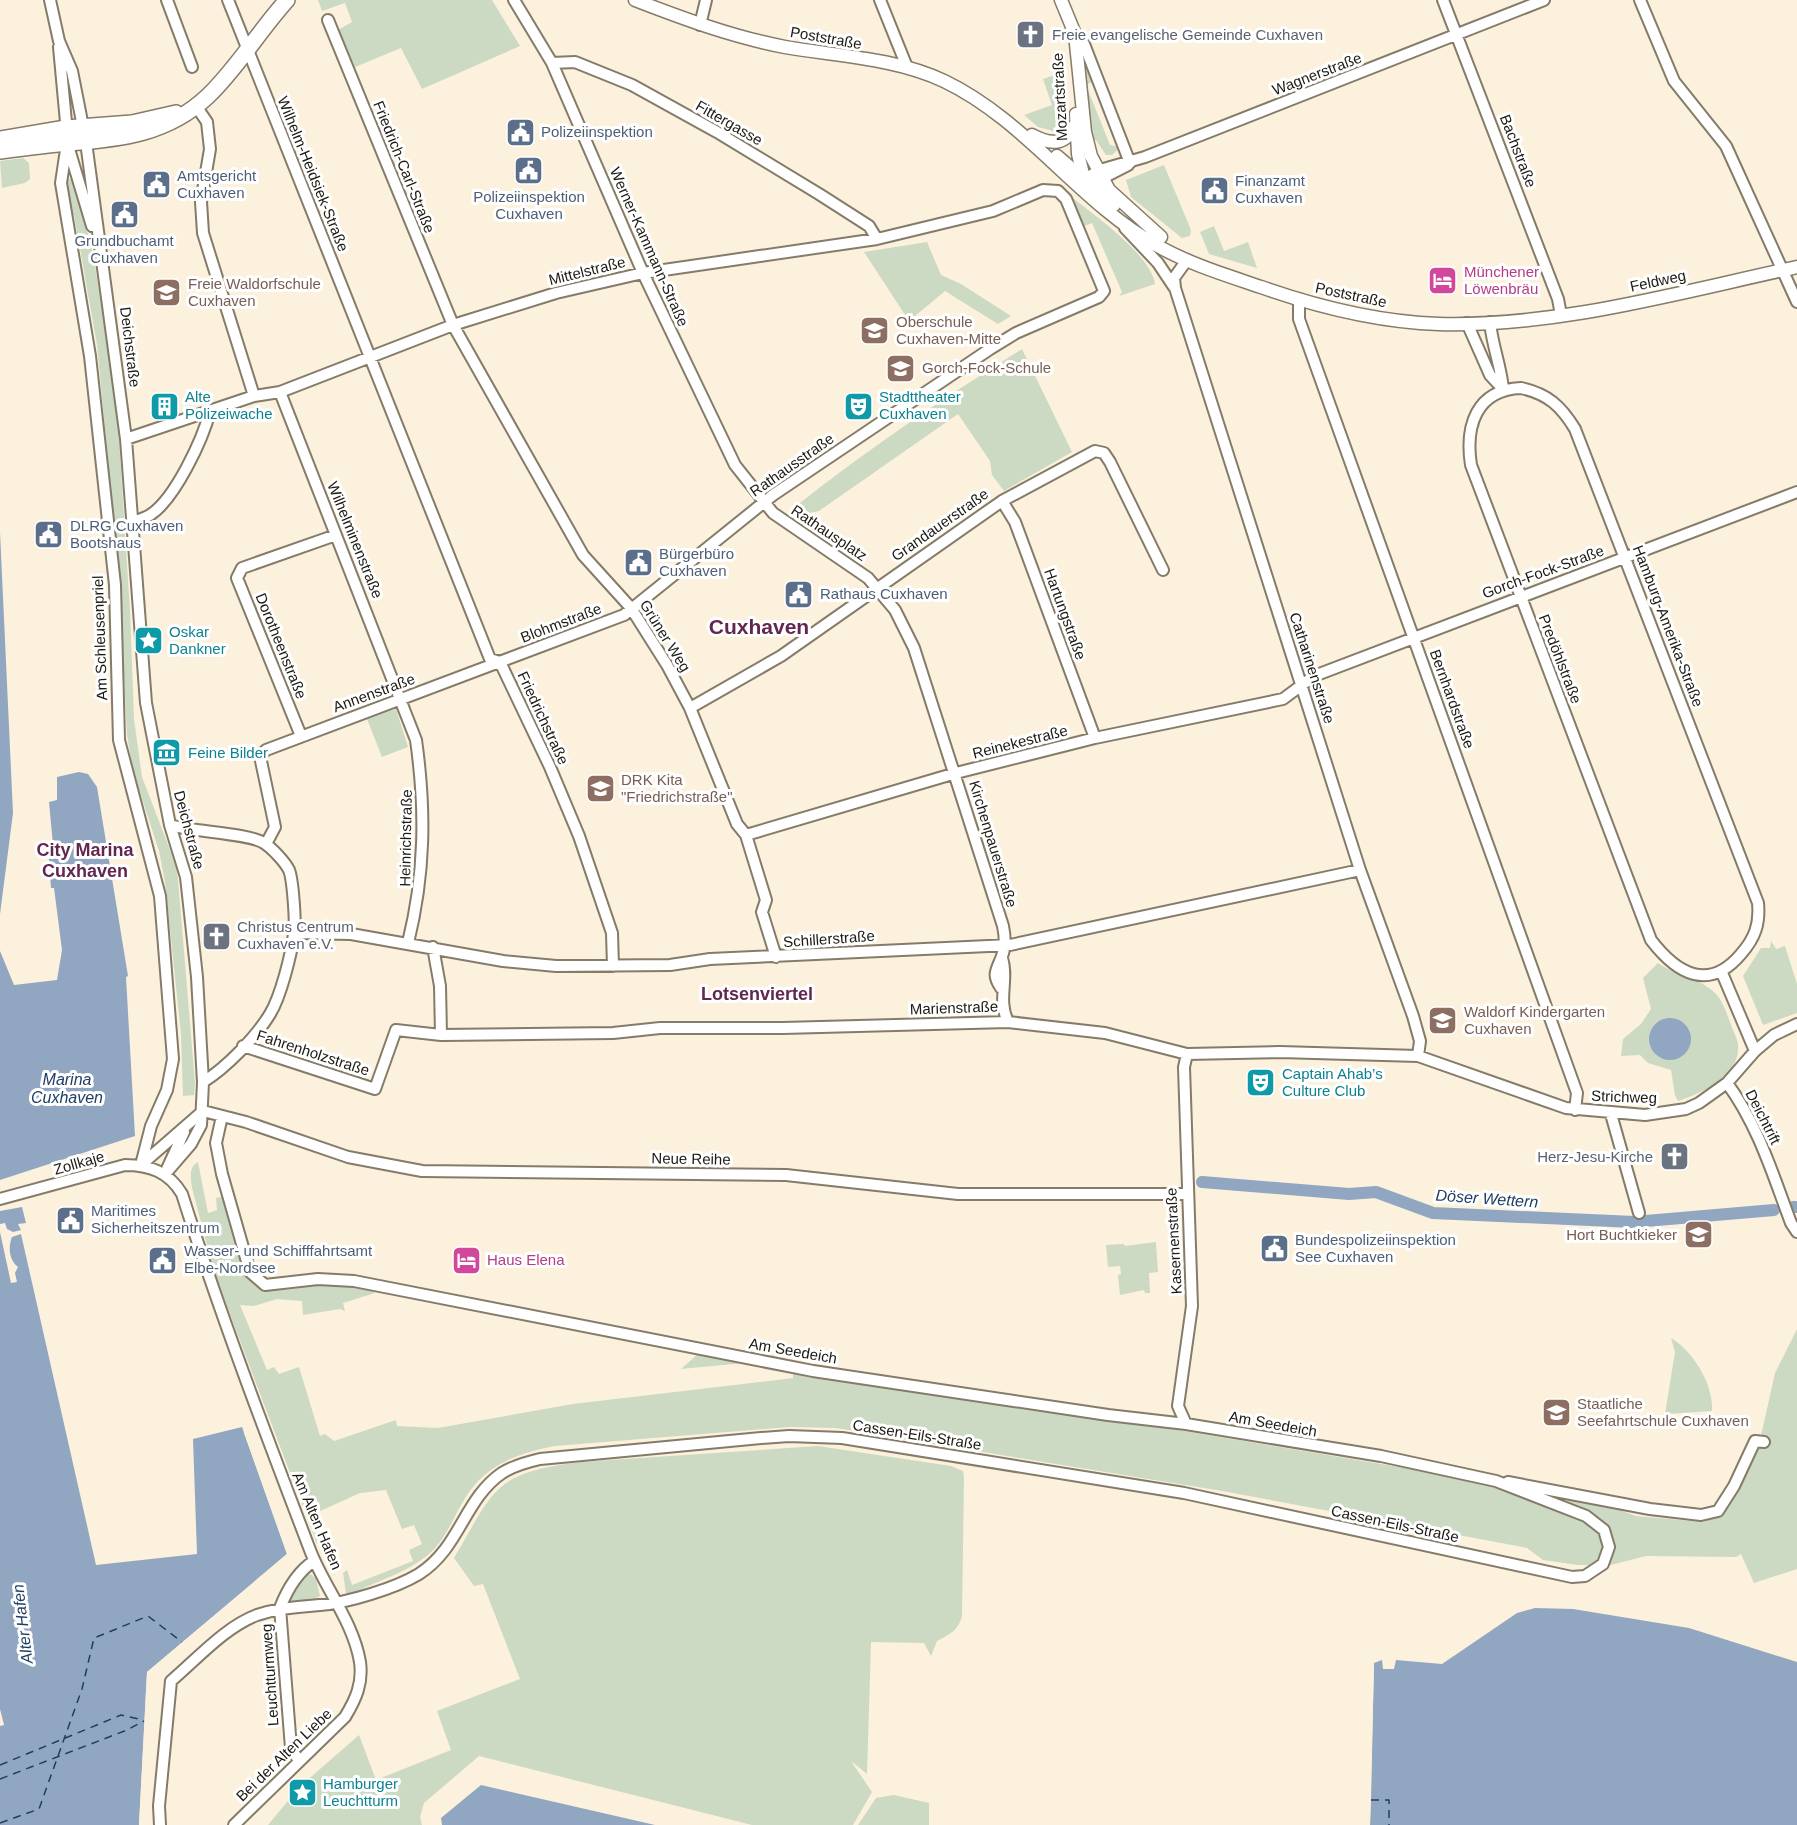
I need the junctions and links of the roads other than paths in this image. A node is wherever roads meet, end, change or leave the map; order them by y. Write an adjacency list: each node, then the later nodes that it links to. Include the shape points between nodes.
1 (50, 0): 18 (street, Deichstraße)
2 (167, 0): 21 (street)
3 (228, 0): 19 (street, Wilhelm-Heidsiek-Straße)
4 (287, 0): 19 (main road)
5 (514, 0): 20 (street, Werner-Kammann-Straße)
6 (635, 0): 15 (street, Poststraße)
7 (706, 0): 15 (street)
8 (880, 0): 22 (street)
9 (1061, 0): 13 (street, Mozartstraße)
10 (1443, 0): 17 (street, Bachstraße)
11 (1544, 0): 17 (street, Wagnerstraße)
12 (1640, 0): 39 (street, via 1674,81 1726,146)
13 (1067, 15): 16 (street, Mozartstraße); 25 (street, Mozartstraße)
14 (328, 20): 49 (street, Friedrich-Carl-Straße)
15 (700, 25): 22 (street, Poststraße, via 782,46)
16 (1076, 34): 31 (street, Mozartstraße, via 1084,44); 32 (street, Mozartstraße, via 1085,132 1091,156)
17 (1457, 35): 31 (street, Wagnerstraße); 45 (street, Bachstraße)
18 (59, 41): 26 (street, Deichstraße, via 72,71); 27 (street, Deichstraße)
19 (247, 51): 23 (main road, via 230,74); 50 (street, Wilhelm-Heidsiek-Straße)
20 (552, 63): 36 (street, Fittergasse, via 575,62 632,85 819,194 869,226); 40 (street, Werner-Kammann-Straße)
21 (192, 67)
22 (907, 67): 24 (street, Poststraße, via 970,95)
23 (196, 106): 26 (main road); 53 (street, via 207,122 210,149 201,201 203,233)
24 (1004, 120): 28 (street, Poststraße); 33 (street, Poststraße)
25 (1076, 122): 28 (street, via 1063,141 1052,144); 33 (street, Mozartstraße)
26 (85, 134): 27 (main road); 37 (street, Deichstraße)
27 (67, 135): 29 (main road); 30 (main road); 37 (street, Deichstraße); 99 (street, Am Schleusenpriel, via 61,183 90,356 115,585 119,740 160,896 172,1059 167,1090)
28 (1032, 135): 33 (street, Poststraße)
29 (0, 139)
30 (0, 151)
31 (1130, 163): 32 (street, Wagnerstraße)
32 (1102, 174): 33 (street, Wagnerstraße); 35 (street, Mozartstraße, via 1119,201)
33 (1084, 182): 34 (street, Poststraße); 35 (street, Poststraße)
34 (1117, 220): 38 (street, Poststraße); 41 (street, Catharinenstraße, via 1158,263)
35 (1161, 237): 38 (street, Poststraße)
36 (877, 239): 40 (street, Mittelstraße); 42 (street, Mittelstraße, via 993,211 1043,190 1058,191 1066,199)
37 (99, 247): 55 (street, Deichstraße)
38 (1183, 258): 41 (street, via 1173,278); 43 (street, Poststraße)
39 (1791, 268): 44 (street); 45 (street, Feldweg)
40 (643, 273): 49 (street, Mittelstraße); 58 (street, Werner-Kammann-Straße, via 723,442)
41 (1174, 288): 68 (street, Catharinenstraße)
42 (1104, 291): 58 (street, Rathausstraße, via 1099,297 1016,333)
43 (1299, 299): 48 (street, Poststraße, via 1407,322); 66 (street, Bernhardstraße, via 1299,319)
44 (1797, 302)
45 (1561, 315): 46 (street, Feldweg)
46 (1524, 320): 47 (street, Poststraße)
47 (1490, 322): 48 (street, Poststraße); 51 (street)
48 (1467, 323): 51 (street, via 1490,375)
49 (453, 325): 50 (street, Mittelstraße); 65 (street, Grüner Weg, via 583,555)
50 (371, 358): 52 (street, Mittelstraße); 67 (street, Friedrichstraße, via 490,659)
51 (1503, 389): 61 (street, Hamburg-Amerika-Straße, via 1539,392 1554,400 1566,414); 64 (street, Predöhlstraße, via 1478,410 1470,425 1468,445 1471,465)
52 (280, 392): 53 (street, Mittelstraße); 60 (street, Wilhelminenstraße)
53 (254, 396): 54 (street, Mittelstraße)
54 (210, 411): 55 (street, Mittelstraße); 59 (street, via 204,436 166,498 151,514)
55 (126, 439): 59 (street, Deichstraße)
56 (1797, 492): 61 (street, Gorch-Fock-Straße)
57 (1002, 501): 62 (street, Grandauerstraße, via 1079,458 1095,451 1104,453); 63 (street, Grandauerstraße); 72 (street, Hartungstraße, via 1015,522)
58 (763, 503): 63 (street, Rathausplatz); 65 (street, Rathausstraße)
59 (133, 522): 74 (street, Deichstraße, via 146,703)
60 (336, 535): 69 (street, Wilhelminenstraße); 71 (street, Dorotheenstraße, via 242,568 237,578)
61 (1625, 557): 64 (street, Gorch-Fock-Straße); 84 (street, Hamburg-Amerika-Straße, via 1758,903 1759,922 1754,936)
62 (1163, 570)
63 (878, 588): 70 (street, Grandauerstraße, via 761,669); 73 (street, Kirchenpauerstraße, via 895,610 914,648)
64 (1520, 596): 66 (street, Gorch-Fock-Straße); 84 (street, Predöhlstraße, via 1651,940 1675,966 1712,976)
65 (632, 608): 67 (street, Blohmstraße, via 624,615); 70 (street, Grüner Weg)
66 (1414, 637): 68 (street, Gorch-Fock-Straße, via 1314,676); 95 (street, Bernhardstraße, via 1578,1093)
67 (500, 662): 69 (street, Annenstraße); 83 (street, Friedrichstraße, via 579,836 612,933)
68 (1302, 687): 72 (street, Reinekestraße, via 1283,699); 77 (street, Catharinenstraße)
69 (402, 699): 71 (street, Annenstraße); 79 (street, Heinrichstraße, via 416,740 424,793 420,895)
70 (690, 708): 75 (street, Grüner Weg, via 737,824)
71 (301, 736): 76 (street, Annenstraße, via 260,756 274,827)
72 (1095, 738): 73 (street, Reinekestraße)
73 (956, 773): 75 (street, Reinekestraße); 80 (street, Kirchenpauerstraße, via 1003,926)
74 (170, 825): 76 (street, via 192,832 254,838); 93 (street, Deichstraße, via 186,877)
75 (746, 834): 82 (street, Grüner Weg, via 766,900 762,912)
76 (266, 844): 78 (street, via 289,871)
77 (1360, 870): 80 (street, Schillerstraße); 91 (street, Catharinenstraße, via 1413,1016 1420,1041)
78 (295, 933): 79 (street, Schillerstraße, via 351,934); 88 (street, via 277,999 270,1014)
79 (408, 943): 81 (street, Schillerstraße)
80 (1005, 945): 82 (street, Schillerstraße); 85 (street, via 995,967 995,979 1002,988 1002,1007)
81 (433, 947): 83 (street, Schillerstraße, via 503,961); 87 (street, via 440,986)
82 (776, 957): 83 (street, Schillerstraße)
83 (613, 966)
84 (1722, 973): 89 (street)
85 (1008, 1022): 87 (street, Marienstraße); 90 (street, Marienstraße, via 1105,1033)
86 (1797, 1024): 89 (street, Strichweg, via 1774,1035)
87 (441, 1035): 88 (street, Fahrenholzstraße, via 396,1030 375,1089)
88 (243, 1046): 93 (street, via 219,1072)
89 (1755, 1051): 94 (street, Strichweg)
90 (1187, 1054): 91 (street, Marienstraße); 104 (street, Kasernenstraße)
91 (1418, 1056): 92 (street, Marienstraße)
92 (1461, 1070): 95 (street, Strichweg)
93 (203, 1082): 96 (street, Deichstraße)
94 (1727, 1083): 97 (street, Strichweg, via 1715,1094 1686,1108 1645,1115); 107 (street, Deichtrift, via 1752,1122)
95 (1575, 1110): 97 (street, Strichweg)
96 (203, 1111): 98 (street, Neue Reihe); 100 (street); 103 (street, Deichstraße, via 191,1144)
97 (1611, 1114): 106 (street)
98 (222, 1116): 104 (street, Neue Reihe, via 348,1157 422,1171 786,1175 958,1194); 108 (street, Am Seedeich, via 216,1143 222,1174 250,1272 265,1285 318,1279 354,1281 813,1371)
99 (151, 1126): 101 (street, via 164,1137); 102 (street, Am Schleusenpriel)
100 (187, 1126): 101 (street); 103 (street)
101 (173, 1137): 102 (street)
102 (141, 1165): 103 (street, Zollkaje); 105 (street, Zollkaje, via 125,1165)
103 (166, 1173): 111 (street, Am Alten Hafen, via 182,1194 213,1293)
104 (1186, 1194): 108 (street, Kasernenstraße, via 1192,1305 1178,1406)
105 (0, 1199)
106 (1639, 1213)
107 (1797, 1232)
108 (1186, 1424): 110 (street, Am Seedeich, via 1381,1456)
109 (1764, 1442): 110 (street, Am Seedeich, via 1755,1441 1718,1511 1701,1515)
110 (1496, 1481): 112 (street, Am Seedeich, via 1586,1516 1604,1530 1609,1547 1607,1557 1596,1571 1572,1577)
111 (314, 1561): 113 (street, Am Alten Hafen); 114 (street, Leuchtturmweg, via 287,1590)
112 (1538, 1571): 113 (street, Cassen-Eils-Straße, via 1184,1493 867,1442 789,1436 579,1454 517,1465 478,1496 452,1544 429,1567 402,1581)
113 (338, 1603): 114 (street); 115 (street, Bei der Alten Liebe, via 359,1658 360,1683 345,1717)
114 (280, 1608): 115 (street, Leuchtturmweg, via 291,1748); 116 (street, via 233,1628 171,1681)
115 (299, 1761): 117 (street, Bei der Alten Liebe)
116 (159, 1823)
117 (234, 1825)

